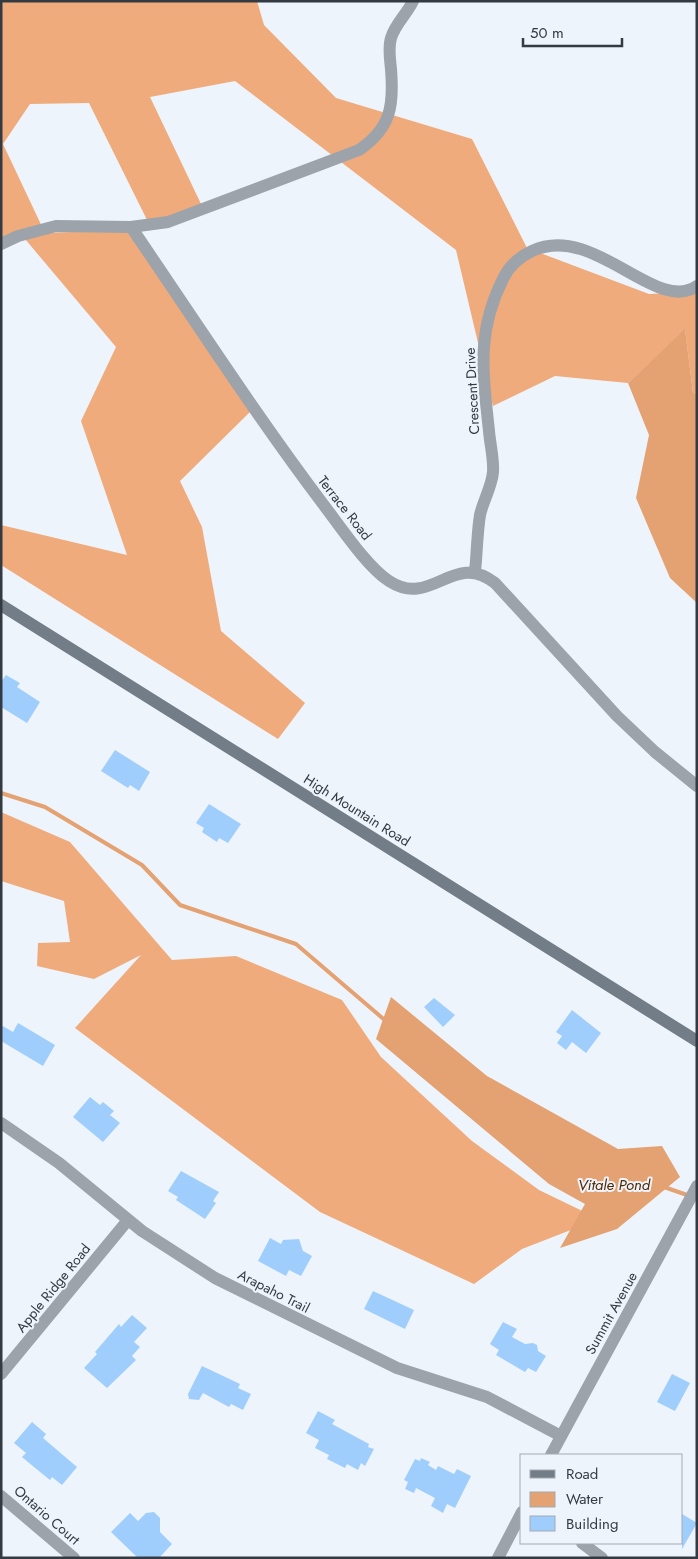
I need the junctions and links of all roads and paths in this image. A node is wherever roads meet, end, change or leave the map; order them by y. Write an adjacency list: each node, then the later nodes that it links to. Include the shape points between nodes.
1 (413, 1): 2 (street, via 391,38 392,107 386,122 370,142 359,150 168,222)
2 (131, 227): 3 (street, via 56,226); 5 (street, Terrace Road, via 300,473 380,575 403,588 416,589 430,587 464,571)
3 (1, 244)
4 (697, 286): 5 (street, Crescent Drive, via 684,292 663,290 602,256 566,246 537,249 515,262 506,273 486,321 484,386 493,473 480,515)
5 (475, 572): 7 (street, via 494,583 617,716)
6 (1, 605): 8 (main road, High Mountain Road)
7 (697, 786)
8 (697, 1042)
9 (1, 1123): 11 (street, Arapaho Trail, via 59,1163)
10 (697, 1186): 13 (street, Summit Avenue)
11 (128, 1220): 12 (street, Apple Ridge Road); 13 (street, Arapaho Trail, via 178,1256 216,1278 364,1353 428,1380 487,1397)
12 (1, 1374)
13 (561, 1436): 14 (street, Summit Avenue)
14 (552, 1454)
15 (1, 1496): 18 (street, Ontario Court)
16 (520, 1516): 19 (street)
17 (583, 1544): 20 (street)
18 (74, 1558)
19 (498, 1558)
20 (602, 1558)

